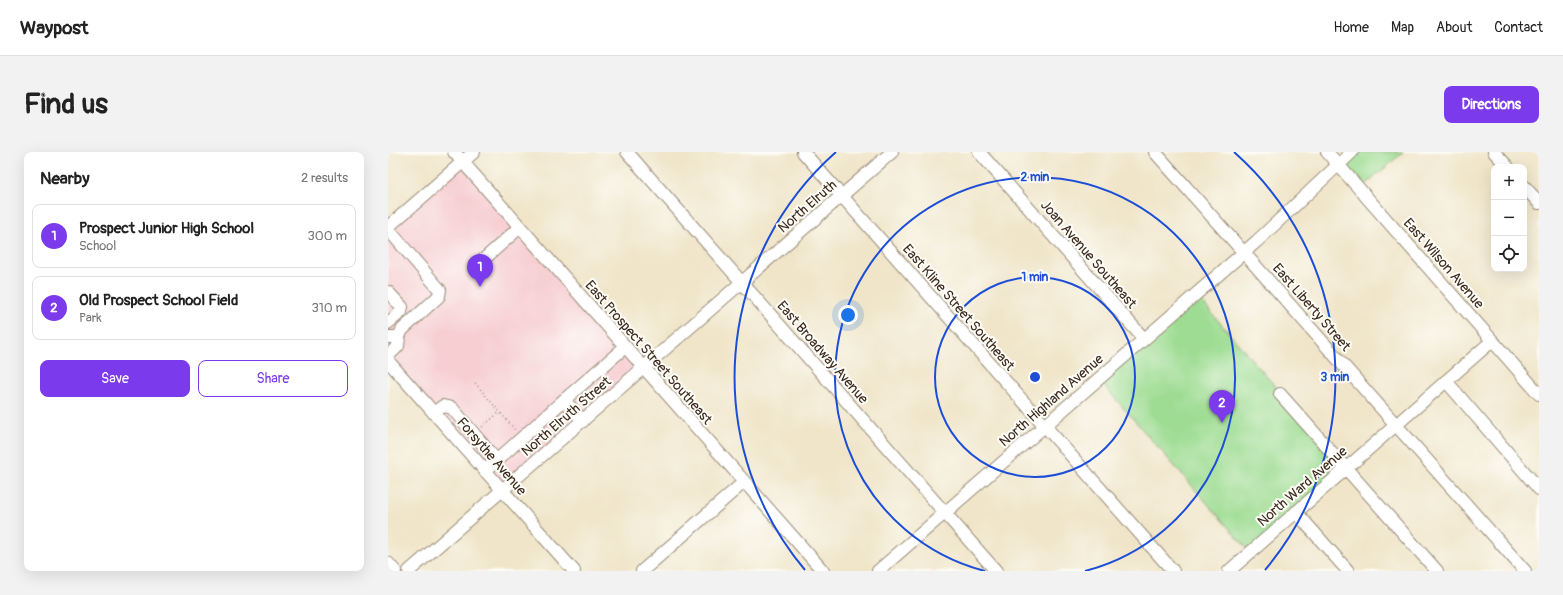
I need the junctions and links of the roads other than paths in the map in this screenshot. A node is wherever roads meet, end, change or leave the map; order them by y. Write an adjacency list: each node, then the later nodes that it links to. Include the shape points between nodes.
1 (454, 152): 11 (street, East Prospect Street Southeast)
2 (474, 152): 11 (street)
3 (627, 152): 21 (street, East Broadway Avenue)
4 (803, 152): 15 (street, East Kline Street Southeast)
5 (892, 152): 15 (street, North Elruth)
6 (979, 152): 25 (street, Joan Avenue Southeast)
7 (1156, 152): 19 (street, East Liberty Street)
8 (1327, 152): 12 (street, East Wilson Avenue)
9 (1352, 152): 12 (street, North Highland Avenue)
10 (1494, 152): 13 (street)
11 (463, 162): 17 (street, East Prospect Street Southeast); 18 (street)
12 (1338, 164): 19 (street, North Highland Avenue); 26 (street, East Wilson Avenue)
13 (1505, 164)
14 (1527, 189): 16 (street)
15 (842, 196): 21 (street, North Elruth); 38 (street, East Kline Street Southeast)
16 (1539, 203)
17 (520, 227): 20 (street); 27 (street, East Prospect Street Southeast)
18 (388, 228): 24 (street, via 440,290 439,296)
19 (1244, 252): 25 (street, North Highland Avenue); 37 (street, East Liberty Street)
20 (483, 260)
21 (742, 283): 30 (street, North Elruth Street); 47 (street, East Broadway Avenue)
22 (388, 292): 23 (street, via 402,307 401,312)
23 (388, 324): 24 (street)
24 (394, 337): 28 (street, via 398,346)
25 (1144, 339): 38 (street, North Highland Avenue)
26 (1492, 341): 31 (street, North Ward Avenue); 33 (street, East Wilson Avenue)
27 (625, 347): 30 (street, East Prospect Street Southeast); 34 (street)
28 (388, 356)
29 (388, 361): 35 (street, Forsythe Avenue)
30 (644, 368): 36 (street, North Elruth Street); 44 (street, East Prospect Street Southeast)
31 (1446, 381): 37 (street, North Ward Avenue); 45 (street)
32 (1280, 394): 42 (street)
33 (1539, 394)
34 (564, 400): 36 (street); 41 (street)
35 (434, 414): 39 (street, via 443,406 452,408); 40 (street, Forsythe Avenue)
36 (583, 421): 46 (street, North Elruth Street)
37 (1396, 425): 42 (street, North Ward Avenue); 61 (street, East Liberty Street)
38 (1044, 426): 47 (street, North Highland Avenue); 57 (street, East Kline Street Southeast)
39 (474, 430): 40 (street); 41 (street)
40 (457, 439): 43 (street, Forsythe Avenue)
41 (496, 460): 43 (street)
42 (1346, 468): 48 (street, North Ward Avenue); 60 (street)
43 (484, 470): 46 (street, Forsythe Avenue)
44 (744, 482): 53 (street); 54 (street, East Prospect Street Southeast)
45 (1539, 489)
46 (502, 491): 51 (street, North Elruth Street); 52 (street, Forsythe Avenue)
47 (945, 512): 55 (street, North Highland Avenue); 56 (street, East Broadway Avenue)
48 (1296, 512): 58 (street, North Ward Avenue); 59 (street)
49 (388, 563): 50 (street)
50 (396, 571)
51 (409, 571)
52 (574, 571)
53 (642, 571)
54 (822, 571)
55 (878, 571)
56 (996, 571)
57 (1173, 571)
58 (1229, 571)
59 (1348, 571)
60 (1437, 571)
61 (1525, 571)

